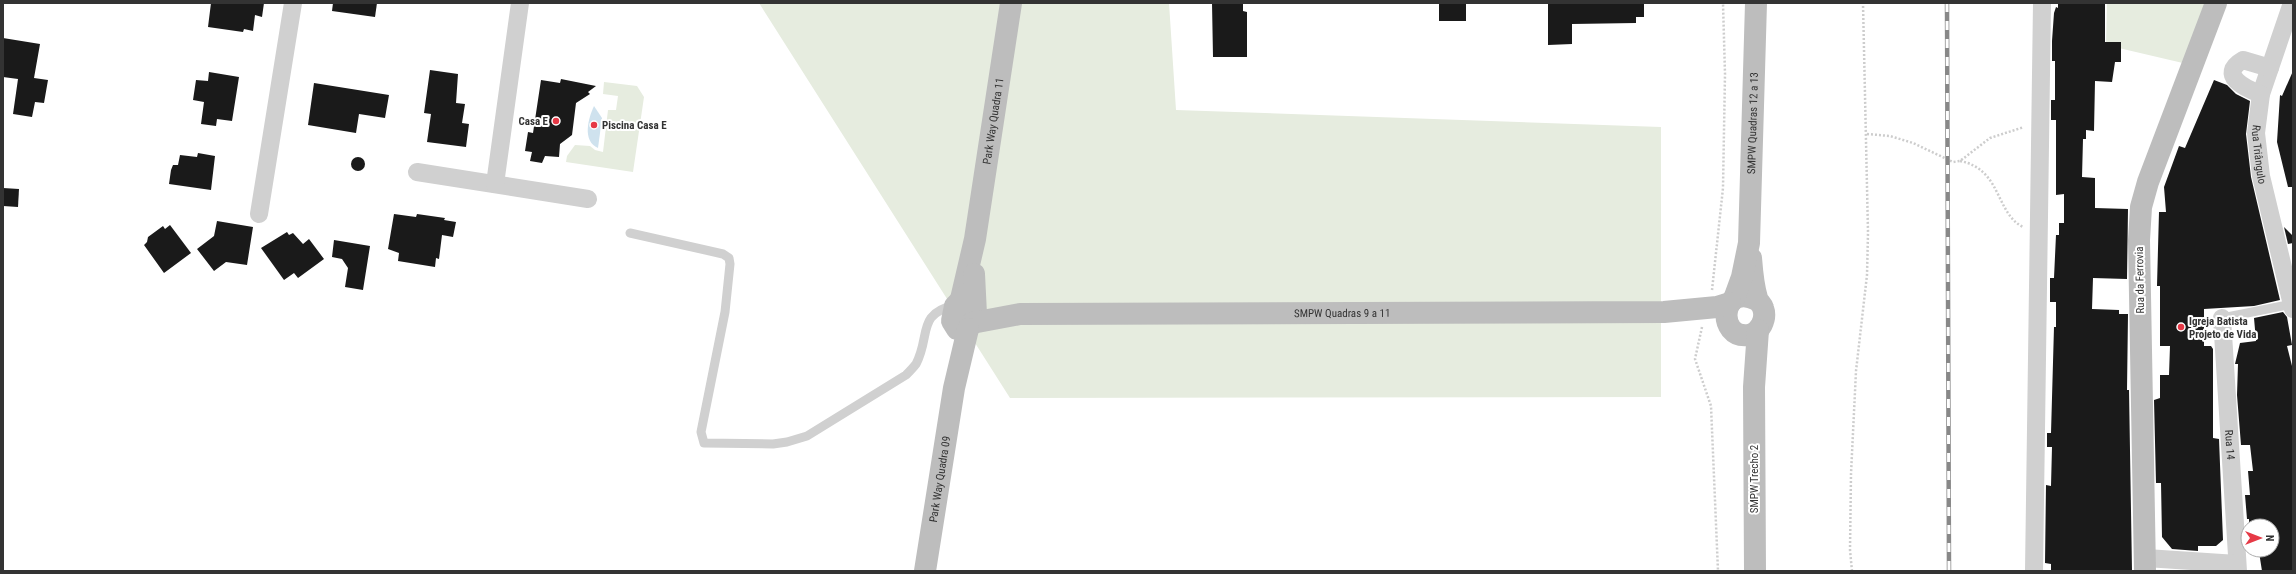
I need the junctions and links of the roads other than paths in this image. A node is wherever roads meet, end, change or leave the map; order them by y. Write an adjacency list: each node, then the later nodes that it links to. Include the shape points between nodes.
1 (293, 3): 13 (street)
2 (520, 3): 11 (street)
3 (1011, 3): 19 (street, Park Way Quadra 11)
4 (1756, 3): 15 (street, SMPW Quadras 12 a 13)
5 (2042, 3): 27 (street)
6 (2216, 3): 23 (street, Rua da Ferrovia, via 2165,133 2141,207 2139,240)
7 (2292, 3): 8 (street, Rua Triângulo)
8 (2270, 68): 9 (street, Rua Triângulo); 9 (street, via 2243,60 2236,64 2233,72 2235,79 2240,85)
9 (2260, 94): 18 (street, Rua Triângulo, via 2256,148)
10 (417, 172): 11 (street)
11 (495, 184): 12 (street)
12 (588, 199)
13 (259, 214)
14 (630, 233): 19 (lane, via 723,254 729,258 725,312 701,432 704,443 773,444 807,436 906,375 916,363 933,313 942,308)
15 (1748, 243): 16 (street, SMPW Quadras 12 a 13); 17 (street, SMPW Quadras 12 a 13, via 1742,277)
16 (1757, 300): 17 (street, via 1750,296 1742,296); 22 (street, via 1764,309 1764,320)
17 (1732, 301): 20 (street, SMPW Quadras 9 a 11, via 1706,308); 22 (street, via 1726,311 1726,320)
18 (2293, 306): 21 (lane)
19 (966, 312): 20 (street, SMPW Quadras 9 a 11); 25 (street, Park Way Quadra 09)
20 (1664, 312): 22 (street, SMPW Quadras 9 a 11)
21 (2222, 318): 24 (street, Rua 14)
22 (1742, 330): 26 (street, SMPW Trecho 2, via 1754,386)
23 (2146, 565): 24 (street)
24 (2237, 568)
25 (925, 571)
26 (1755, 571)
27 (2034, 571)

